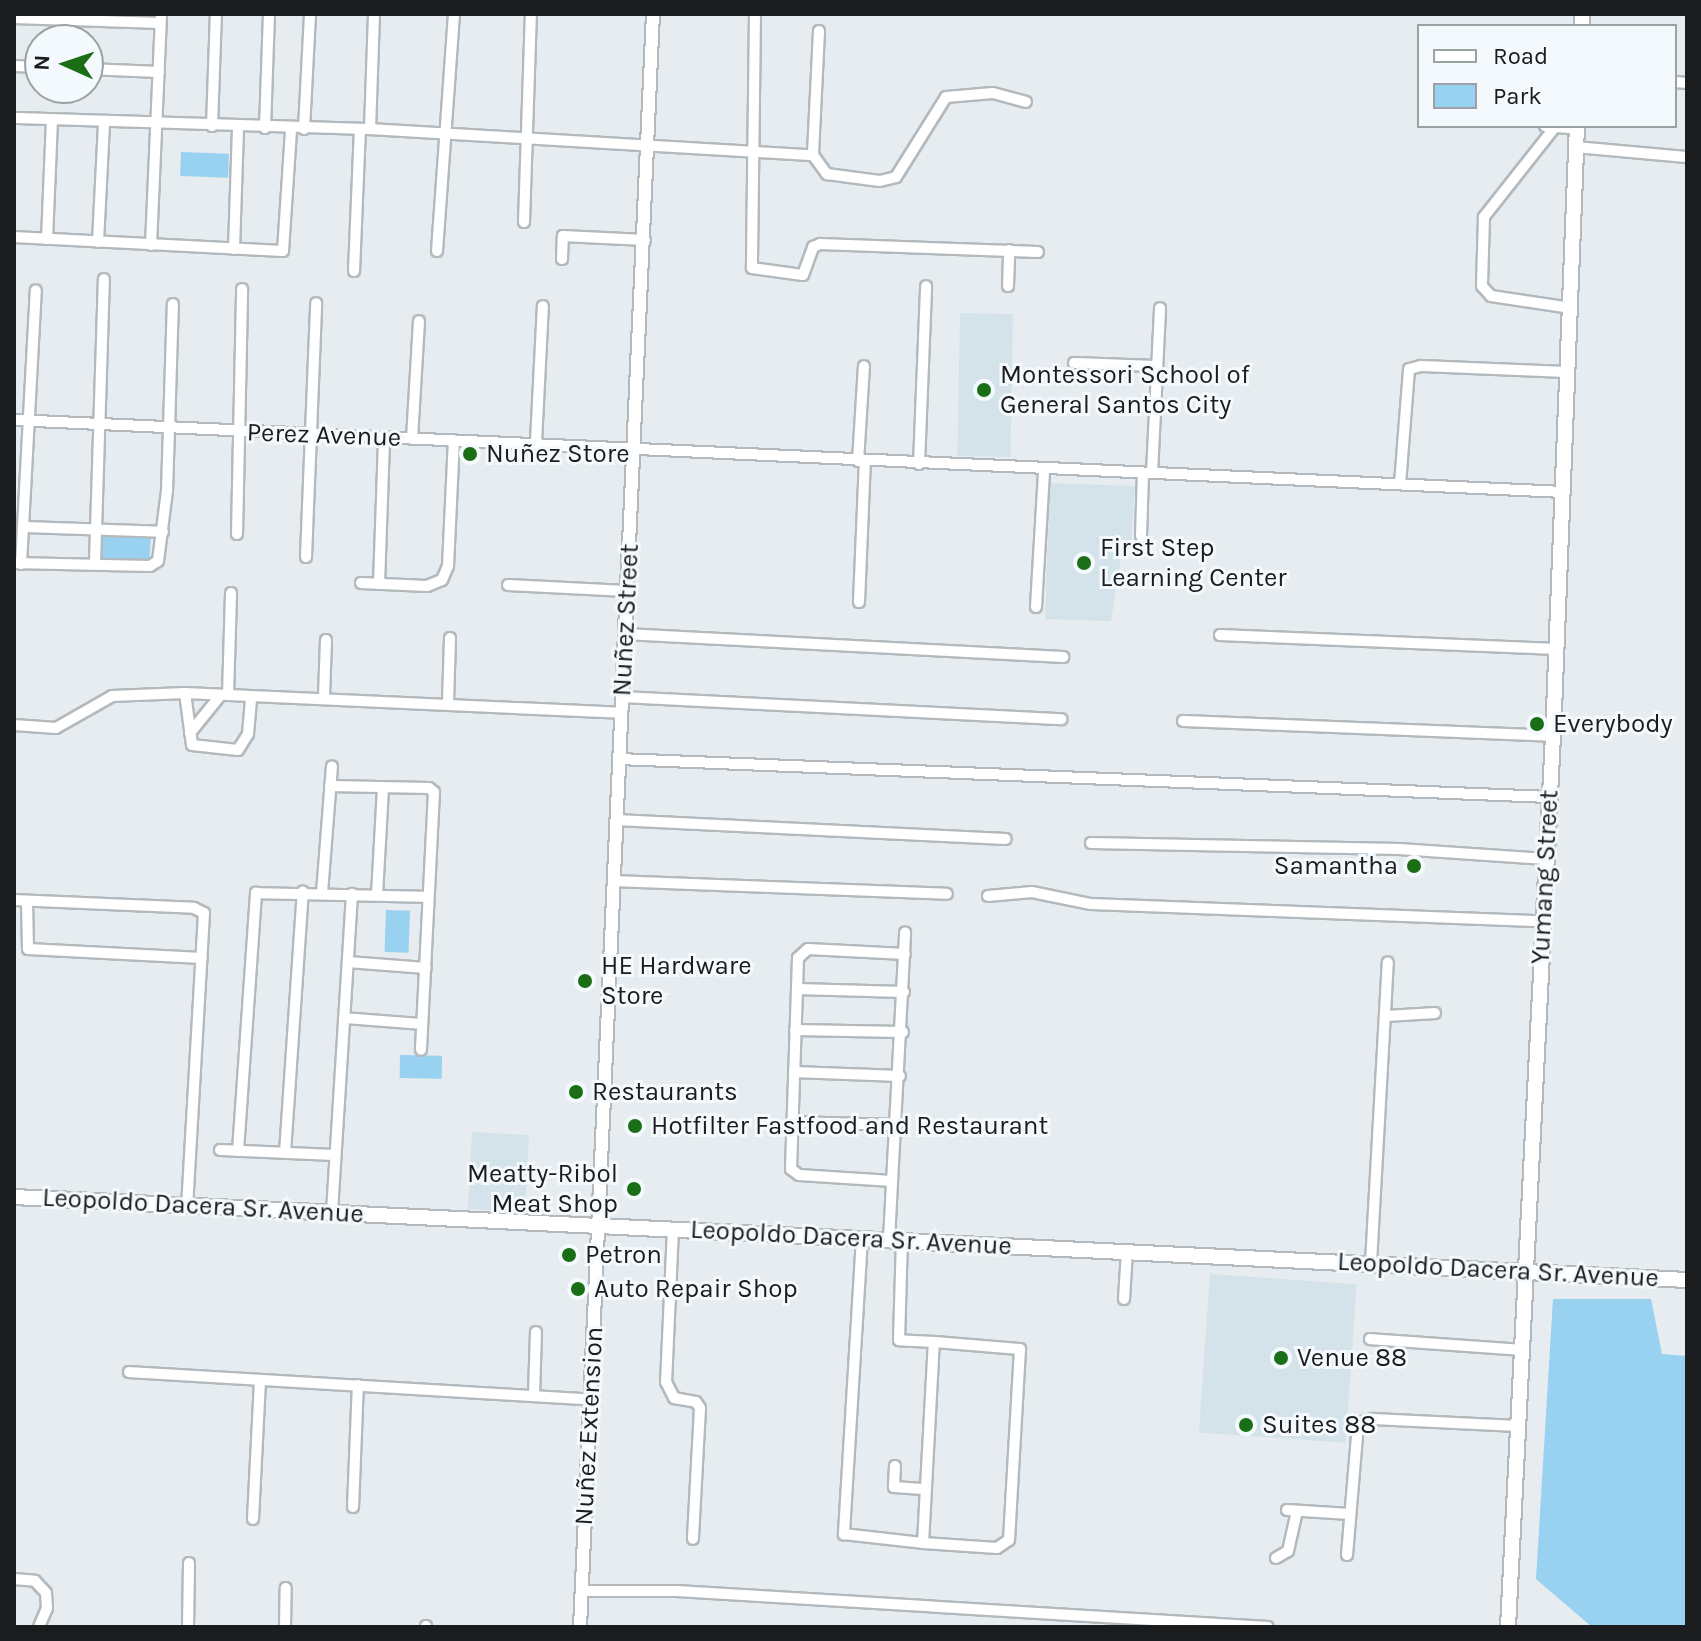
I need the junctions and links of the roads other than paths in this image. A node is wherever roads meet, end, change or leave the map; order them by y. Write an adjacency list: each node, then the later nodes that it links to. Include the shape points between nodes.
1 (216, 14): 19 (street)
2 (269, 14): 21 (street)
3 (310, 14): 25 (street)
4 (374, 14): 26 (street)
5 (454, 14): 27 (street)
6 (653, 14): 29 (street, Nuñez Street)
7 (755, 14): 31 (street)
8 (531, 16): 28 (street)
9 (14, 18): 10 (street)
10 (161, 18): 13 (street)
11 (819, 31): 32 (street)
12 (104, 70): 13 (street)
13 (159, 72): 18 (street)
14 (1026, 102): 32 (street, via 993,93 946,97 896,177 887,181 827,174)
15 (14, 118): 16 (street)
16 (52, 120): 17 (street); 36 (street)
17 (104, 122): 18 (street); 38 (street)
18 (158, 124): 19 (street); 39 (street)
19 (212, 126): 20 (street)
20 (238, 127): 21 (street); 40 (street)
21 (265, 128): 24 (street)
22 (1549, 128): 55 (street, via 1484,217 1482,286 1491,296)
23 (1577, 128): 30 (main road, Yumang Street)
24 (291, 129): 25 (street); 40 (street, via 285,248)
25 (304, 129): 26 (street)
26 (365, 129): 27 (street); 45 (street)
27 (449, 133): 28 (street); 42 (street)
28 (529, 136): 29 (street); 34 (street)
29 (647, 144): 31 (street); 37 (street, Nuñez Street)
30 (1575, 147): 33 (street); 55 (main road, Yumang Street)
31 (754, 152): 32 (street); 41 (street, via 751,262 758,272 803,275 813,247 820,244)
32 (813, 155)
33 (1687, 157)
34 (524, 222)
35 (14, 237): 36 (street)
36 (47, 239): 38 (street)
37 (645, 240): 44 (street, via 563,236); 71 (street, Nuñez Street)
38 (98, 242): 39 (street)
39 (151, 245): 40 (street)
40 (234, 249)
41 (1009, 250): 43 (street); 48 (street)
42 (437, 251)
43 (1038, 252)
44 (562, 259)
45 (354, 271)
46 (104, 279): 63 (street)
47 (926, 286): 73 (street)
48 (1008, 286)
49 (242, 289): 65 (street)
50 (36, 290): 62 (street)
51 (316, 303): 66 (street)
52 (173, 304): 64 (street)
53 (543, 306): 70 (street)
54 (1160, 308): 59 (street)
55 (1571, 308): 60 (main road, Yumang Street)
56 (419, 321): 68 (street)
57 (1074, 363): 59 (street)
58 (864, 366): 72 (street)
59 (1157, 366): 75 (street)
60 (1567, 372): 76 (street, via 1409,369); 77 (main road, Yumang Street)
61 (14, 420): 62 (street, Perez Avenue)
62 (27, 420): 63 (street, Perez Avenue); 78 (street)
63 (100, 424): 64 (street, Perez Avenue); 79 (street)
64 (169, 428): 65 (street, Perez Avenue); 80 (street)
65 (240, 432): 66 (street, Perez Avenue); 81 (street)
66 (308, 435): 67 (street, Perez Avenue); 83 (street)
67 (384, 438): 68 (street, Perez Avenue); 87 (street)
68 (412, 439): 69 (street, Perez Avenue)
69 (454, 440): 70 (street, Perez Avenue); 87 (street, via 446,573 427,586)
70 (536, 442): 71 (street, Perez Avenue)
71 (634, 445): 72 (street, Perez Avenue); 89 (street, Nuñez Street)
72 (862, 461): 73 (street, Perez Avenue); 91 (street)
73 (919, 464): 74 (street, Perez Avenue)
74 (1044, 471): 75 (street, Perez Avenue); 92 (street)
75 (1148, 473): 76 (street, Perez Avenue); 82 (street)
76 (1400, 484): 77 (street, Perez Avenue)
77 (1563, 492): 97 (main road, Yumang Street)
78 (23, 527): 79 (street); 85 (street)
79 (98, 529): 80 (street); 84 (street)
80 (163, 532): 84 (street, via 154,565)
81 (237, 534)
82 (1141, 536)
83 (306, 557)
84 (95, 562): 85 (street)
85 (17, 564)
86 (361, 583): 87 (street)
87 (379, 584)
88 (508, 585): 89 (street)
89 (627, 591): 93 (street, Nuñez Street)
90 (231, 593): 100 (street)
91 (859, 602)
92 (1036, 607)
93 (625, 634): 98 (street); 103 (street, Nuñez Street)
94 (1220, 635): 97 (street)
95 (450, 638): 104 (street)
96 (326, 640): 102 (street)
97 (1557, 649): 110 (main road, Yumang Street)
98 (1063, 657)
99 (185, 693): 100 (street); 108 (street, via 112,696 56,728); 109 (street)
100 (224, 696): 101 (street); 109 (street)
101 (251, 696): 102 (street); 109 (street, via 248,734 241,749 197,748)
102 (324, 697): 104 (street)
103 (622, 697): 105 (street, Nuñez Street); 106 (street)
104 (448, 702): 105 (street)
105 (621, 713): 111 (street, Nuñez Street)
106 (1061, 719)
107 (1183, 721): 110 (street)
108 (14, 725)
109 (190, 733)
110 (1553, 736): 115 (main road, Yumang Street)
111 (619, 759): 115 (street); 116 (street, Nuñez Street)
112 (332, 766): 113 (street)
113 (330, 786): 114 (street); 122 (street)
114 (383, 788): 125 (street); 127 (street, via 434,792)
115 (1550, 797): 119 (main road, Yumang Street)
116 (616, 820): 117 (street); 120 (street, Nuñez Street)
117 (1006, 839)
118 (1091, 843): 119 (street, via 1399,849)
119 (1546, 859): 130 (main road, Yumang Street)
120 (613, 881): 124 (street); 158 (street, Nuñez Street)
121 (303, 892): 122 (street); 151 (street, via 260,890 255,896); 152 (street)
122 (322, 893): 123 (street)
123 (352, 894): 125 (street); 134 (street)
124 (947, 894)
125 (377, 895): 127 (street)
126 (988, 896): 130 (street, via 1032,892 1090,904)
127 (428, 897): 136 (street)
128 (14, 900): 129 (street)
129 (27, 901): 133 (street, via 28,949); 133 (street, via 198,908 204,913)
130 (1542, 921): 164 (main road, Yumang Street)
131 (905, 932): 132 (street)
132 (905, 954): 137 (street, via 808,949 798,958); 138 (street)
133 (202, 958): 156 (street)
134 (348, 962): 136 (street); 141 (street)
135 (1388, 962): 140 (street)
136 (426, 968): 142 (street)
137 (798, 989): 138 (street); 143 (street)
138 (904, 992): 144 (street)
139 (1435, 1013): 140 (street)
140 (1387, 1016): 163 (street)
141 (344, 1018): 142 (street); 153 (street)
142 (422, 1024): 145 (street)
143 (795, 1030): 144 (street); 146 (street)
144 (903, 1032): 147 (street)
145 (421, 1050)
146 (794, 1072): 147 (street); 148 (street)
147 (900, 1076): 149 (street)
148 (792, 1122): 149 (street); 154 (street, via 790,1164 799,1175)
149 (897, 1125): 154 (street)
150 (220, 1150): 151 (street)
151 (238, 1151): 152 (street)
152 (285, 1153): 153 (street)
153 (335, 1155): 157 (street)
154 (892, 1181): 161 (street)
155 (14, 1197): 156 (main road, Leopoldo Dacera Sr. Avenue)
156 (187, 1205): 157 (main road, Leopoldo Dacera Sr. Avenue)
157 (332, 1212): 158 (main road, Leopoldo Dacera Sr. Avenue)
158 (599, 1225): 159 (main road, Leopoldo Dacera Sr. Avenue); 175 (street, Nuñez Extension)
159 (673, 1229): 160 (main road, Leopoldo Dacera Sr. Avenue); 182 (street, via 666,1382 674,1398 696,1402 700,1408)
160 (862, 1238): 161 (main road, Leopoldo Dacera Sr. Avenue); 183 (street, via 844,1534)
161 (896, 1240): 162 (main road, Leopoldo Dacera Sr. Avenue); 169 (street, via 899,1340)
162 (1127, 1251): 163 (main road, Leopoldo Dacera Sr. Avenue); 166 (street)
163 (1371, 1263): 164 (main road, Leopoldo Dacera Sr. Avenue)
164 (1525, 1271): 165 (main road, Leopoldo Dacera Sr. Avenue); 170 (main road, Yumang Street)
165 (1687, 1280)
166 (1124, 1299)
167 (536, 1332): 174 (street)
168 (1370, 1339): 170 (street)
169 (934, 1342): 178 (street); 183 (street, via 1020,1349 1009,1540 997,1548)
170 (1522, 1350): 176 (main road, Yumang Street)
171 (129, 1372): 172 (street)
172 (260, 1380): 173 (street); 181 (street)
173 (358, 1385): 174 (street); 179 (street)
174 (534, 1395): 175 (street)
175 (589, 1399): 189 (street, Nuñez Extension)
176 (1518, 1426): 180 (street, via 1366,1419 1354,1429); 190 (main road, Yumang Street)
177 (895, 1466): 178 (street, via 894,1487)
178 (926, 1489): 183 (street)
179 (353, 1507)
180 (1350, 1514): 184 (street); 185 (street, via 1292,1510 1288,1551)
181 (253, 1519)
182 (693, 1539)
183 (923, 1543)
184 (1347, 1555)
185 (1276, 1558)
186 (189, 1563): 192 (street)
187 (14, 1579): 191 (street, via 35,1581 46,1593 47,1608)
188 (286, 1588): 193 (street)
189 (582, 1591): 194 (street, Nuñez Extension); 195 (street, via 677,1591)
190 (1505, 1624)
191 (39, 1627)
192 (188, 1627)
193 (285, 1627)
194 (580, 1627)
195 (1268, 1627)

